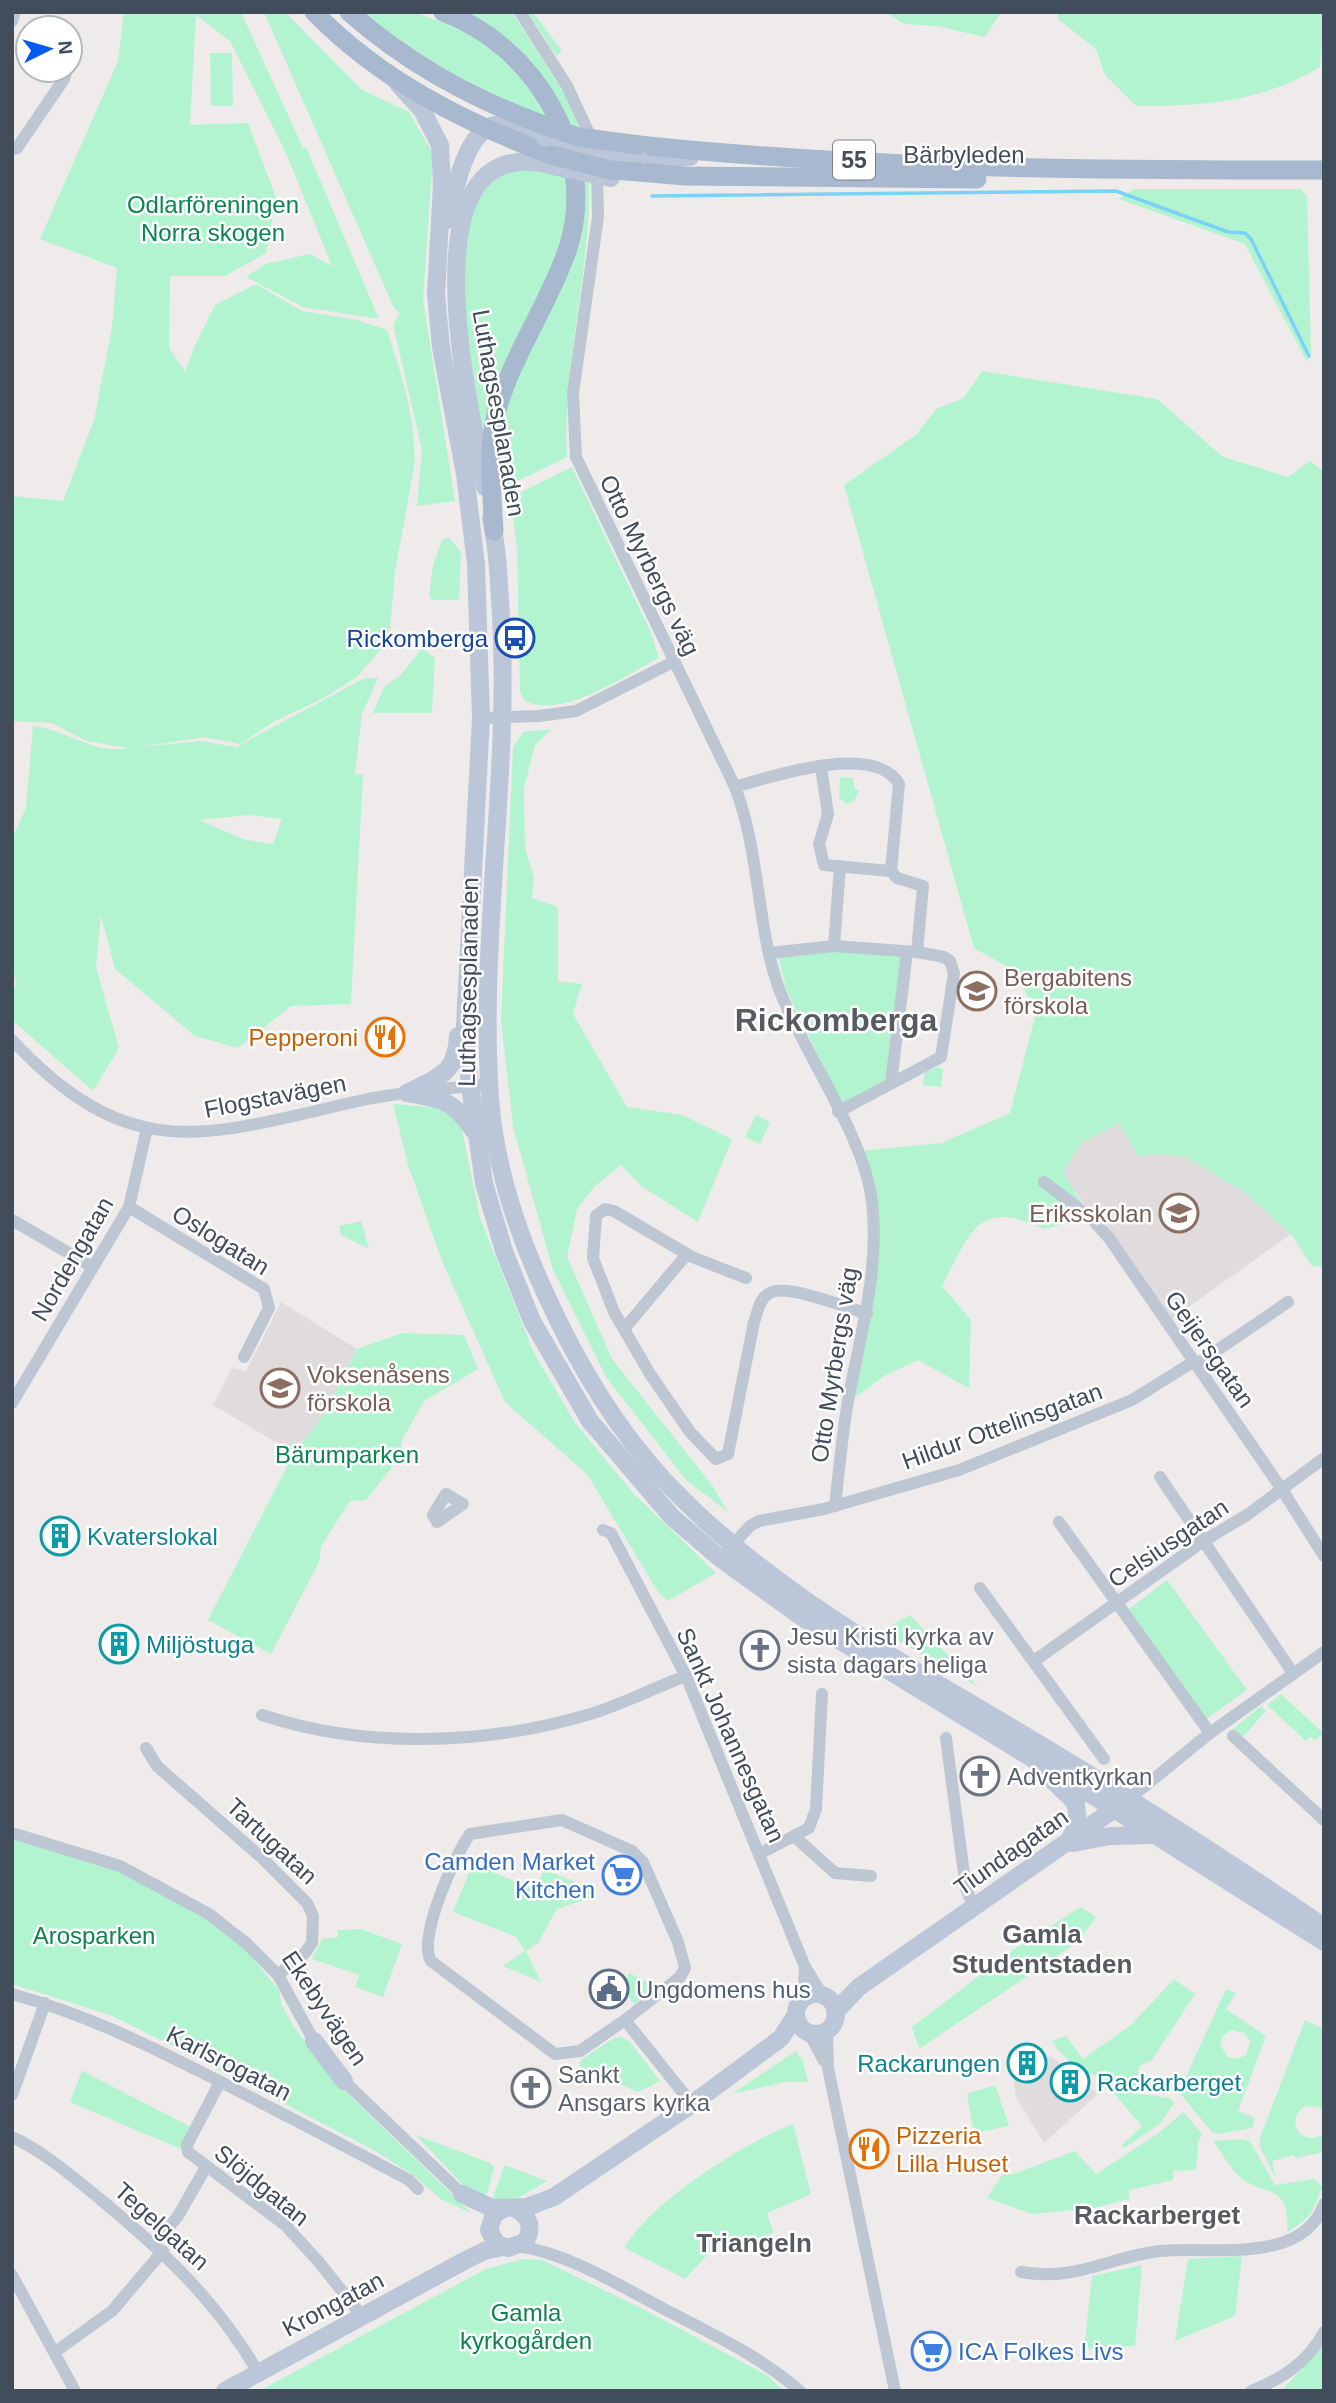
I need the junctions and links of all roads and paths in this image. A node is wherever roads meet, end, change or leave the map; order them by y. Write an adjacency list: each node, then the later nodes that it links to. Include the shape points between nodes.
1 (15, 12): 6 (street)
2 (314, 12): 7 (main road, 55)
3 (349, 12): 10 (main road, 55, via 411,60)
4 (443, 12): 16 (main road, via 491,36 526,68 556,116 573,177 575,211 568,246 495,417 491,449)
5 (520, 12): 17 (street, Otto Myrbergs väg, via 581,111 593,140 598,217 573,393 576,457)
6 (12, 20)
7 (393, 79): 9 (main road, 55); 15 (main road, Luthagsesplanaden, via 422,110 440,145)
8 (58, 84): 11 (street, via 17,148)
9 (485, 130): 10 (main road, Bärbyleden / 55); 15 (main road, Luthagsesplanaden, via 466,155)
10 (547, 145): 12 (main road, Bärbyleden / 55, bridge, via 610,170); 12 (main road, Bärbyleden / 55, bridge, via 578,137); 16 (main road, Luthagsesplanaden, via 488,175 472,194 461,229 455,276 457,343)
11 (12, 149)
12 (639, 164): 13 (main road, Bärbyleden / 55, via 721,154 1070,170); 14 (main road, Bärbyleden / 55, via 668,175)
13 (1324, 170)
14 (1324, 179)
15 (439, 251): 19 (main road, Luthagsesplanaden, via 436,294 441,347 476,564)
16 (494, 531): 18 (main road, Luthagsesplanaden, via 503,650)
17 (673, 662): 18 (street, via 576,711); 21 (street, Otto Myrbergs väg)
18 (502, 717): 19 (street); 30 (main road, Luthagsesplanaden, via 488,983)
19 (481, 718): 24 (main road, Luthagsesplanaden)
20 (821, 767): 21 (street); 22 (street, via 828,814 820,854 824,865); 23 (street, via 855,763 894,774 899,791)
21 (736, 787): 27 (street, Otto Myrbergs väg, via 747,818)
22 (840, 866): 23 (street); 25 (street)
23 (891, 871): 26 (street, via 897,878 923,886)
24 (470, 925): 31 (main road, Luthagsesplanaden, via 465,1025); 32 (main road, via 462,958 453,1066)
25 (834, 946): 26 (street); 27 (street)
26 (912, 952): 29 (street); 29 (street, via 944,957 954,973 941,1057)
27 (770, 953): 33 (street, Otto Myrbergs väg, via 781,992)
28 (12, 1040): 34 (street, Flogstavägen, via 72,1097 108,1117)
29 (891, 1083): 33 (street)
30 (490, 1084): 31 (street, Flogstavägen); 55 (main road, Luthagsesplanaden, via 507,1189 554,1312 608,1409 642,1454 695,1512)
31 (470, 1086): 32 (street, Flogstavägen); 35 (main road, Luthagsesplanaden)
32 (407, 1093): 34 (street, Flogstavägen, via 221,1131); 35 (main road, via 448,1101)
33 (838, 1112): 43 (street, Otto Myrbergs väg, via 866,1170 873,1203)
34 (147, 1128): 37 (street, Nordengatan)
35 (476, 1134): 57 (main road, Luthagsesplanaden, via 484,1183 504,1251 532,1321 565,1381 629,1471 672,1517)
36 (1044, 1182): 46 (street, Geijersgatan, via 1090,1217 1109,1238 1135,1284)
37 (129, 1207): 40 (street, Nordengatan); 45 (street, Oslogatan, via 264,1289 269,1308)
38 (12, 1220): 40 (street)
39 (687, 1254): 41 (street); 44 (street); 44 (street, via 614,1212 600,1211 593,1258 606,1295)
40 (91, 1266): 47 (street, Nordengatan)
41 (746, 1278)
42 (1288, 1302): 46 (street, Hildur Ottelinsgatan)
43 (867, 1314): 44 (street, via 797,1293 770,1292 761,1301 754,1322 727,1454 716,1459 650,1374); 51 (street, Otto Myrbergs väg, via 848,1402)
44 (625, 1328)
45 (244, 1357)
46 (1193, 1363): 50 (street, Geijersgatan); 51 (street, Hildur Ottelinsgatan, via 1132,1400 959,1469)
47 (12, 1402)
48 (1324, 1458): 50 (street, Celsiusgatan)
49 (1160, 1477): 54 (street)
50 (1281, 1488): 54 (street, Celsiusgatan); 56 (street, Geijersgatan)
51 (835, 1506): 55 (street, Hildur Ottelinsgatan, via 759,1521)
52 (1059, 1522): 59 (street)
53 (603, 1530): 63 (street, Sankt Johannesgatan, via 611,1533)
54 (1205, 1540): 59 (street, Celsiusgatan); 62 (street)
55 (733, 1545): 57 (street, Hildur Ottelinsgatan); 72 (main road, Luthagsesplanaden, via 870,1644)
56 (1324, 1556)
57 (721, 1559): 70 (main road, Luthagsesplanaden, via 803,1618)
58 (980, 1588): 61 (street)
59 (1117, 1602): 61 (street, Celsiusgatan); 66 (street)
60 (1324, 1652): 62 (street, Tiundagatan)
61 (1034, 1661): 71 (street)
62 (1293, 1673): 66 (street, Tiundagatan)
63 (686, 1676): 65 (street, via 590,1714 538,1728 476,1736 341,1733); 78 (street, Sankt Johannesgatan)
64 (822, 1694): 76 (street, via 816,1809 809,1828)
65 (262, 1715)
66 (1210, 1733): 72 (street, Tiundagatan)
67 (1233, 1736): 73 (street)
68 (946, 1738): 80 (street, via 966,1889)
69 (146, 1748): 84 (street, Tartugatan, via 157,1766 307,1903 313,1916 312,1943)
70 (1025, 1755): 72 (main road, Luthagsesplanaden); 77 (main road, via 1076,1803 1078,1824)
71 (1104, 1759)
72 (1121, 1804): 75 (main road, Luthagsesplanaden); 77 (main road, Tiundagatan); 81 (main road, Luthagsesplanaden, via 1228,1860)
73 (1321, 1814)
74 (12, 1833): 84 (street, Ekebyvägen, via 154,1881 209,1913)
75 (1154, 1835): 77 (main road); 82 (main road, Luthagsesplanaden)
76 (795, 1837): 78 (street); 79 (street, via 835,1873)
77 (1066, 1844): 80 (main road, Tiundagatan)
78 (761, 1853): 83 (street, Sankt Johannesgatan)
79 (871, 1876)
80 (975, 1908): 87 (main road, Tiundagatan, via 859,1987)
81 (1324, 1927)
82 (1324, 1942)
83 (805, 1967): 86 (street, Sankt Johannesgatan); 87 (street, Sankt Johannesgatan)
84 (278, 1975): 93 (street, Ekebyvägen)
85 (12, 1994): 88 (street, Karlsrogatan)
86 (803, 1999): 87 (main road); 89 (main road)
87 (828, 2002): 91 (main road, via 834,2022)
88 (45, 2003): 95 (street, Karlsrogatan, via 104,2024); 96 (street)
89 (796, 2016): 91 (main road, via 799,2026); 92 (main road)
90 (625, 2020): 90 (street, via 680,1977 685,1968 639,1856 562,1820 470,1834 430,1927 426,1947 431,1961 555,2054 582,2050); 97 (street)
91 (814, 2032): 92 (main road); 117 (street, via 828,2068)
92 (781, 2038): 97 (main road)
93 (314, 2041): 94 (main road, Ekebyvägen)
94 (344, 2081): 101 (street, Ekebyvägen)
95 (220, 2082): 99 (street, Slöjdgatan, via 187,2145 188,2152); 100 (street, Karlsrogatan, via 409,2180)
96 (12, 2095)
97 (692, 2104): 102 (main road)
98 (12, 2137): 108 (street, Tegelgatan, via 76,2180)
99 (206, 2168): 108 (street); 113 (street, Slöjdgatan, via 285,2225)
100 (418, 2189)
101 (461, 2194): 104 (main road, Ekebyvägen, via 482,2204); 106 (main road, Ekebyvägen)
102 (554, 2197): 104 (main road); 105 (main road)
103 (1324, 2204): 111 (street, via 1309,2228 1263,2247 1156,2252 1050,2277)
104 (509, 2208): 105 (main road, via 527,2218); 106 (main road, via 494,2214)
105 (530, 2228): 107 (main road, via 527,2238); 109 (street)
106 (489, 2229): 107 (main road, via 492,2239); 110 (main road, Krongatan)
107 (510, 2247): 109 (street); 110 (main road, Krongatan, via 484,2251)
108 (159, 2248): 115 (street, via 112,2311); 116 (street, Tegelgatan, via 225,2320)
109 (556, 2256): 120 (street, via 774,2368)
110 (464, 2261): 113 (main road, Krongatan)
111 (1021, 2272)
112 (12, 2275): 115 (street)
113 (363, 2317): 116 (main road, Krongatan)
114 (1324, 2332): 121 (street, via 1279,2380)
115 (55, 2352): 118 (street)
116 (258, 2372): 119 (main road, Krongatan)
117 (896, 2388)
118 (75, 2391)
119 (225, 2391)
120 (800, 2391)
121 (1251, 2391)

